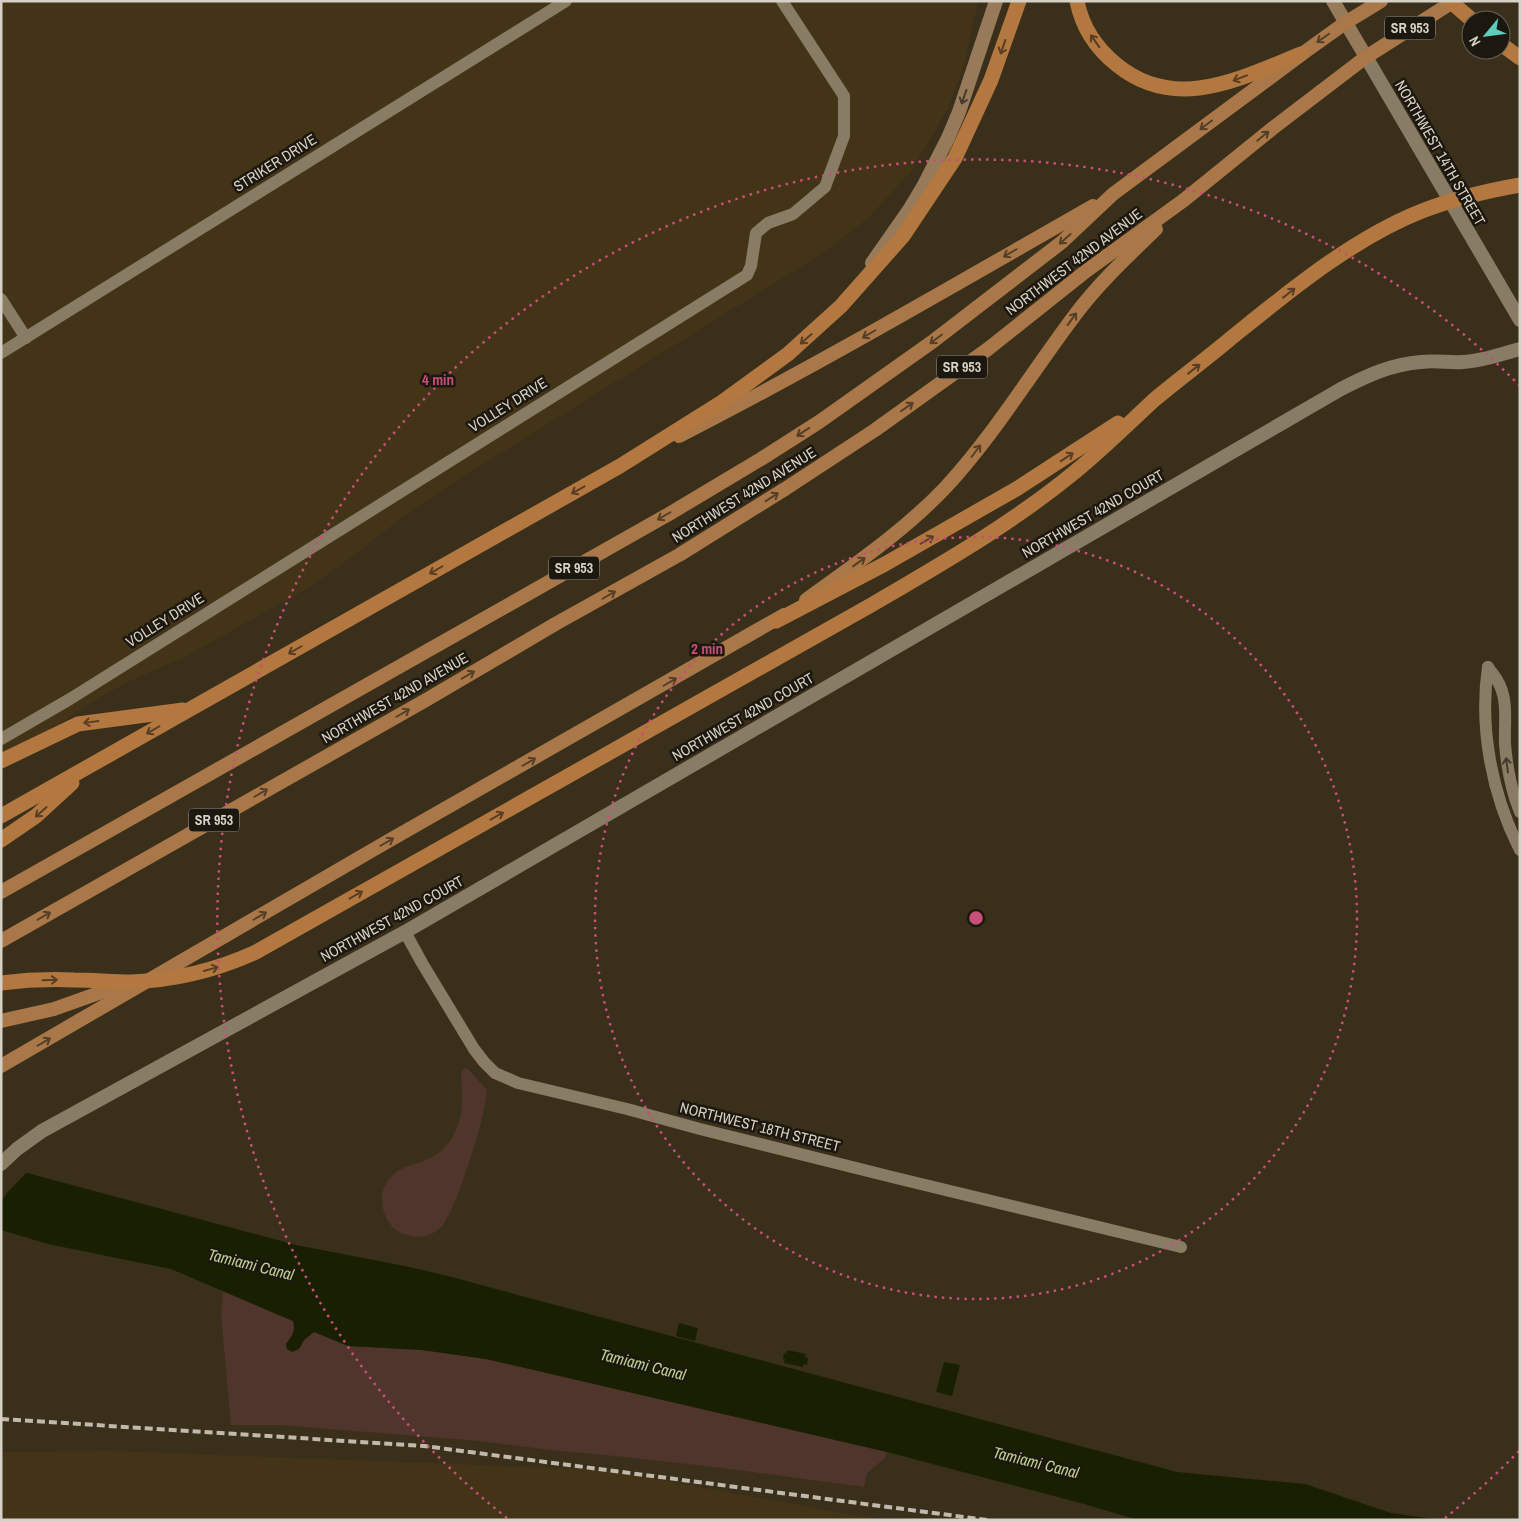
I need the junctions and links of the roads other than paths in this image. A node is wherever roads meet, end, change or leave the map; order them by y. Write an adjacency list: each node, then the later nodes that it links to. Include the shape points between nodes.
1 (566, 1): 20 (street, STRIKER DRIVE)
2 (782, 1): 27 (street, VOLLEY DRIVE, via 844,96 844,136 825,187 793,214 768,223 756,233 752,266 747,275)
3 (996, 1): 18 (main road, one-way to 18, via 948,138 909,210)
4 (1019, 1): 18 (highway, one-way to 18, via 991,80 956,158 903,236)
5 (1077, 1): 12 (highway, one-way to 5, via 1216,86 1185,89 1156,85 1128,73 1106,56 1085,25)
6 (1333, 1): 11 (main road, NORTHWEST 14TH STREET)
7 (1381, 1): 11 (highway, NORTHWEST 42ND AVENUE / SR 953)
8 (1450, 1): 10 (highway)
9 (1454, 1): 13 (highway, NORTHWEST 42ND AVENUE / SR 953)
10 (1461, 10)
11 (1346, 23): 12 (highway, NORTHWEST 42ND AVENUE / SR 953, one-way to 12); 13 (main road, NORTHWEST 14TH STREET)
12 (1301, 54): 15 (highway, NORTHWEST 42ND AVENUE / SR 953, one-way to 15)
13 (1366, 57): 16 (highway, NORTHWEST 42ND AVENUE / SR 953, one-way to 13); 19 (street, NORTHWEST 14TH STREET)
14 (1520, 185): 23 (highway, one-way to 14, via 1330,262 1377,233 1420,212 1487,190)
15 (1113, 194): 24 (highway, one-way to 24, via 763,393); 34 (highway, NORTHWEST 42ND AVENUE / SR 953, one-way to 34, via 1062,242 932,342 761,459)
16 (1184, 200): 25 (highway, one-way to 16, via 883,544 944,489 984,441 1087,300); 36 (highway, NORTHWEST 42ND AVENUE / SR 953, one-way to 16, via 723,528 909,406)
17 (1, 299): 20 (street)
18 (842, 306): 24 (highway, one-way to 24, via 746,386)
19 (1520, 320)
20 (26, 338): 22 (street, STRIKER DRIVE)
21 (1520, 349): 35 (street, NORTHWEST 42ND COURT, via 1470,361 1394,366 1341,389)
22 (1, 353)
23 (1155, 399): 25 (highway, one-way to 23, via 1011,492); 38 (highway, one-way to 23, via 56,980 132,982 209,970 256,952 970,546 1062,483)
24 (620, 466): 26 (highway, one-way to 26)
25 (776, 621): 37 (highway, one-way to 25)
26 (192, 709): 28 (highway, one-way to 28, via 78,724); 29 (highway, one-way to 29)
27 (1, 739)
28 (1, 761)
29 (89, 767): 31 (highway); 32 (highway, one-way to 32, via 36,816)
30 (1520, 812): 33 (street, one-way to 33, via 1508,771 1503,694 1488,668 1485,699 1493,772 1506,818)
31 (1, 816)
32 (1, 840)
33 (1520, 850)
34 (1, 892)
35 (405, 932): 41 (street, NORTHWEST 42ND COURT, via 50,1126); 42 (street, NORTHWEST 18TH STREET, via 474,1049 495,1073 506,1079)
36 (1, 940)
37 (173, 968): 39 (highway, via 61,1007); 40 (highway, one-way to 37)
38 (1, 983)
39 (1, 1021)
40 (1, 1066)
41 (4, 1161)
42 (1181, 1247)

